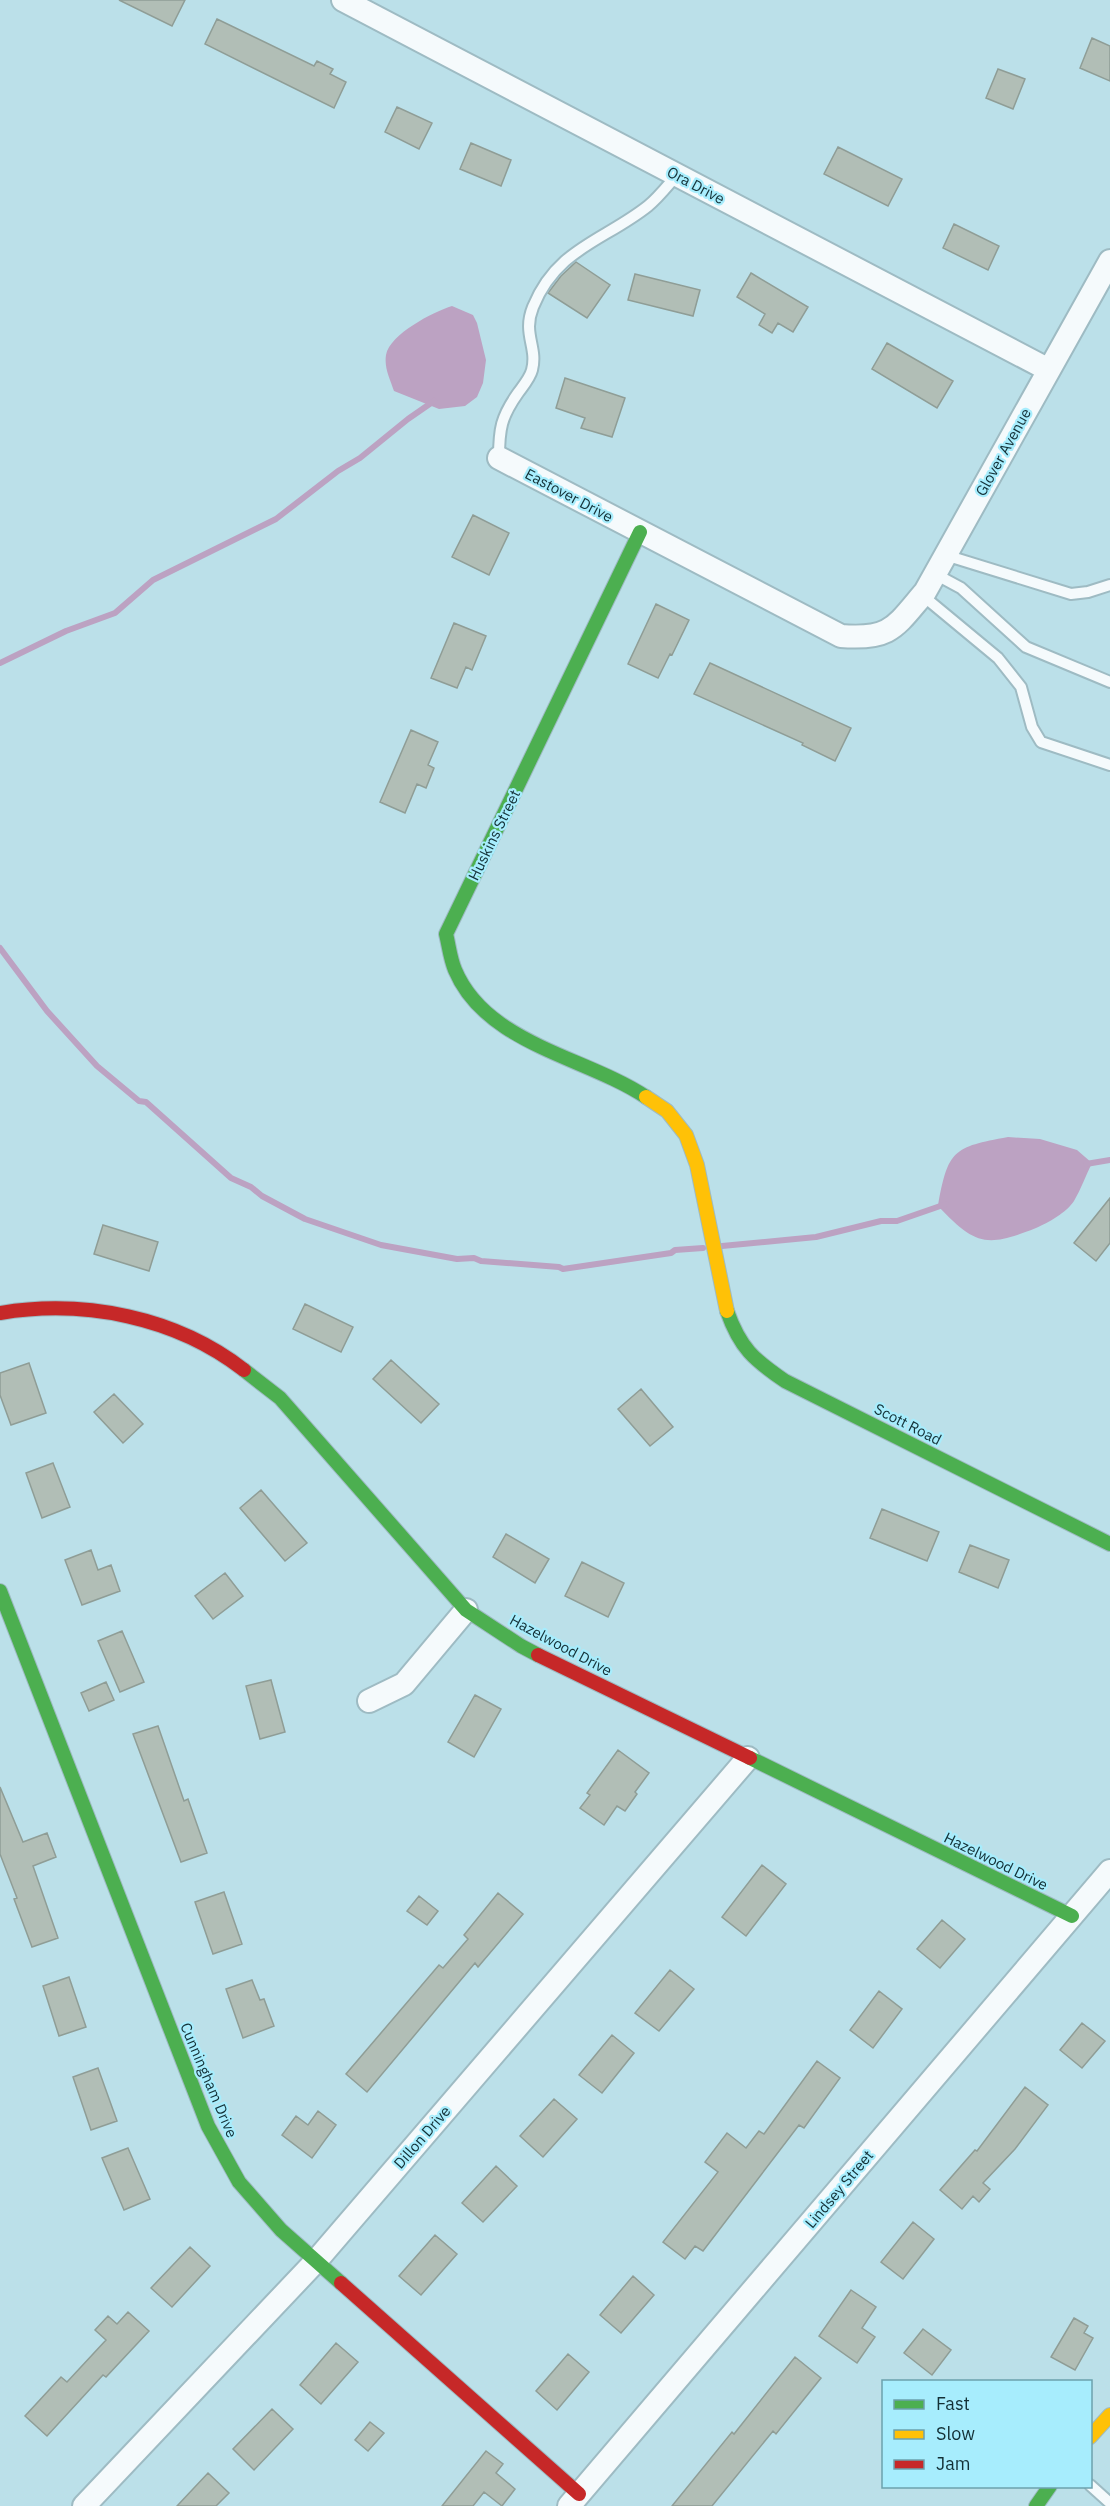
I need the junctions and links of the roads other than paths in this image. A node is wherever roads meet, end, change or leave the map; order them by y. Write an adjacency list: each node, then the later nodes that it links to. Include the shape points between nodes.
1 (356, 3): 2 (street, Ora Drive)
2 (677, 176): 4 (street, Ora Drive); 5 (lane, via 650,205 564,260 545,282 527,325 532,371 504,413)
3 (1110, 261): 4 (street, Glover Avenue)
4 (1049, 370): 7 (street, Glover Avenue)
5 (499, 458): 6 (street, Eastover Drive)
6 (640, 532): 9 (street, Glover Avenue, via 841,636 867,638 883,633 901,620); 12 (street, Huskins Street, via 446,934 456,973 478,1006 528,1040 640,1093 667,1111 686,1136 697,1165)
7 (940, 564): 8 (lane, via 1071,594); 9 (street, Glover Avenue); 10 (lane, via 1026,647)
8 (1110, 585)
9 (922, 595): 11 (lane, via 999,658 1021,687 1032,727 1041,742)
10 (1110, 682)
11 (1110, 765)
12 (723, 1299): 14 (street, Scott Road, via 735,1333 756,1361 785,1381)
13 (0, 1313): 16 (street, Hazelwood Drive, via 30,1308 98,1310 165,1326 226,1356 280,1398)
14 (1110, 1544)
15 (0, 1591): 21 (street, Cunningham Drive, via 208,2126 239,2182 281,2230)
16 (466, 1610): 17 (street, via 404,1684); 18 (street, Hazelwood Drive, via 521,1646)
17 (369, 1701)
18 (748, 1758): 20 (street, Hazelwood Drive); 21 (street, Dillon Drive)
19 (1110, 1871): 20 (street, Lindsey Street)
20 (1072, 1916): 26 (street, Lindsey Street)
21 (316, 2261): 26 (street, Cunningham Drive); 28 (street, Dillon Drive)
22 (1110, 2415): 23 (street)
23 (1092, 2435)
24 (1092, 2487): 27 (lane)
25 (1049, 2488): 29 (street)
26 (574, 2500)
27 (1110, 2503)
28 (84, 2506)
29 (1036, 2506)

